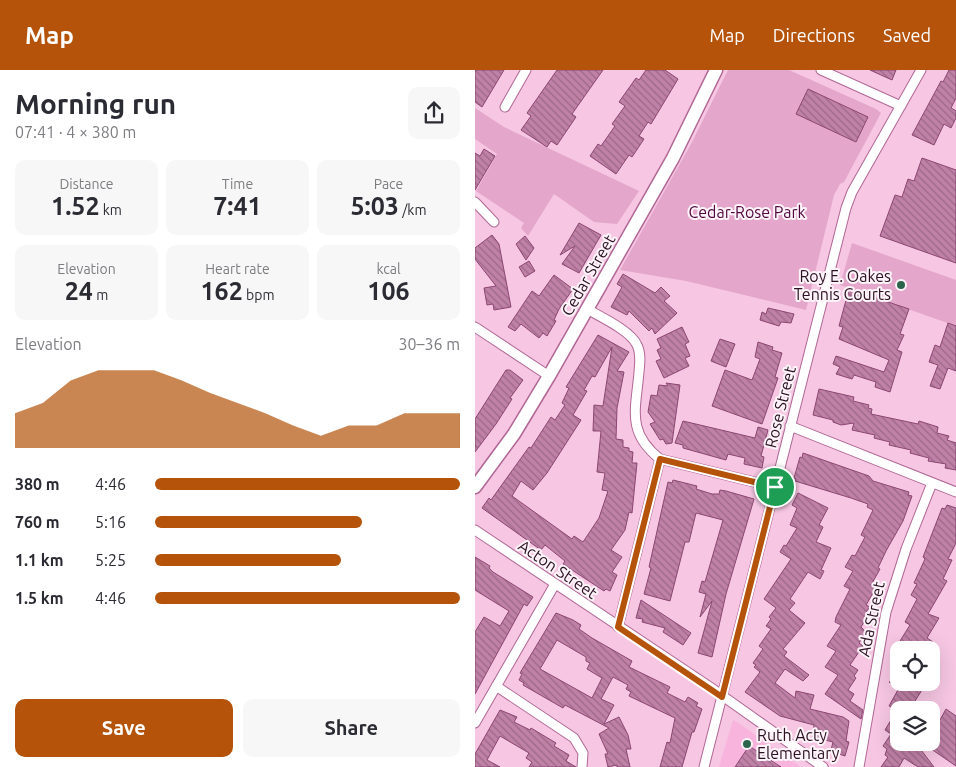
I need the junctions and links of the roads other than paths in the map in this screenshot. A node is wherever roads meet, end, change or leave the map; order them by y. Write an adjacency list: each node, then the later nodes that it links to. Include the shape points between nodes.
1 (526, 70): 6 (street)
2 (716, 70): 9 (street, Cedar Street, via 673,158)
3 (821, 70): 5 (street)
4 (921, 70): 5 (street, Rose Street)
5 (901, 106): 12 (street, Rose Street, via 849,199)
6 (505, 107)
7 (475, 202): 8 (street)
8 (494, 222)
9 (587, 309): 11 (street, Cedar Street); 13 (street, via 629,335 638,345 640,360 635,419 639,436)
10 (475, 326): 11 (street)
11 (549, 376): 15 (street, Cedar Street, via 514,434)
12 (790, 426): 14 (street); 16 (street, Rose Street)
13 (660, 459): 16 (street); 20 (street)
14 (932, 483): 17 (street); 27 (street, Ada Street, via 905,549 886,612)
15 (475, 487)
16 (775, 487): 22 (street, Rose Street)
17 (956, 492)
18 (475, 530): 19 (street, Acton Street)
19 (555, 584): 20 (street, Acton Street); 21 (street)
20 (618, 627): 22 (street, Acton Street)
21 (496, 686): 23 (street); 24 (street, via 574,738 583,753)
22 (722, 697): 25 (street, Rose Street); 26 (street, Acton Street)
23 (475, 723)
24 (582, 767)
25 (704, 767)
26 (823, 767)
27 (859, 767)

